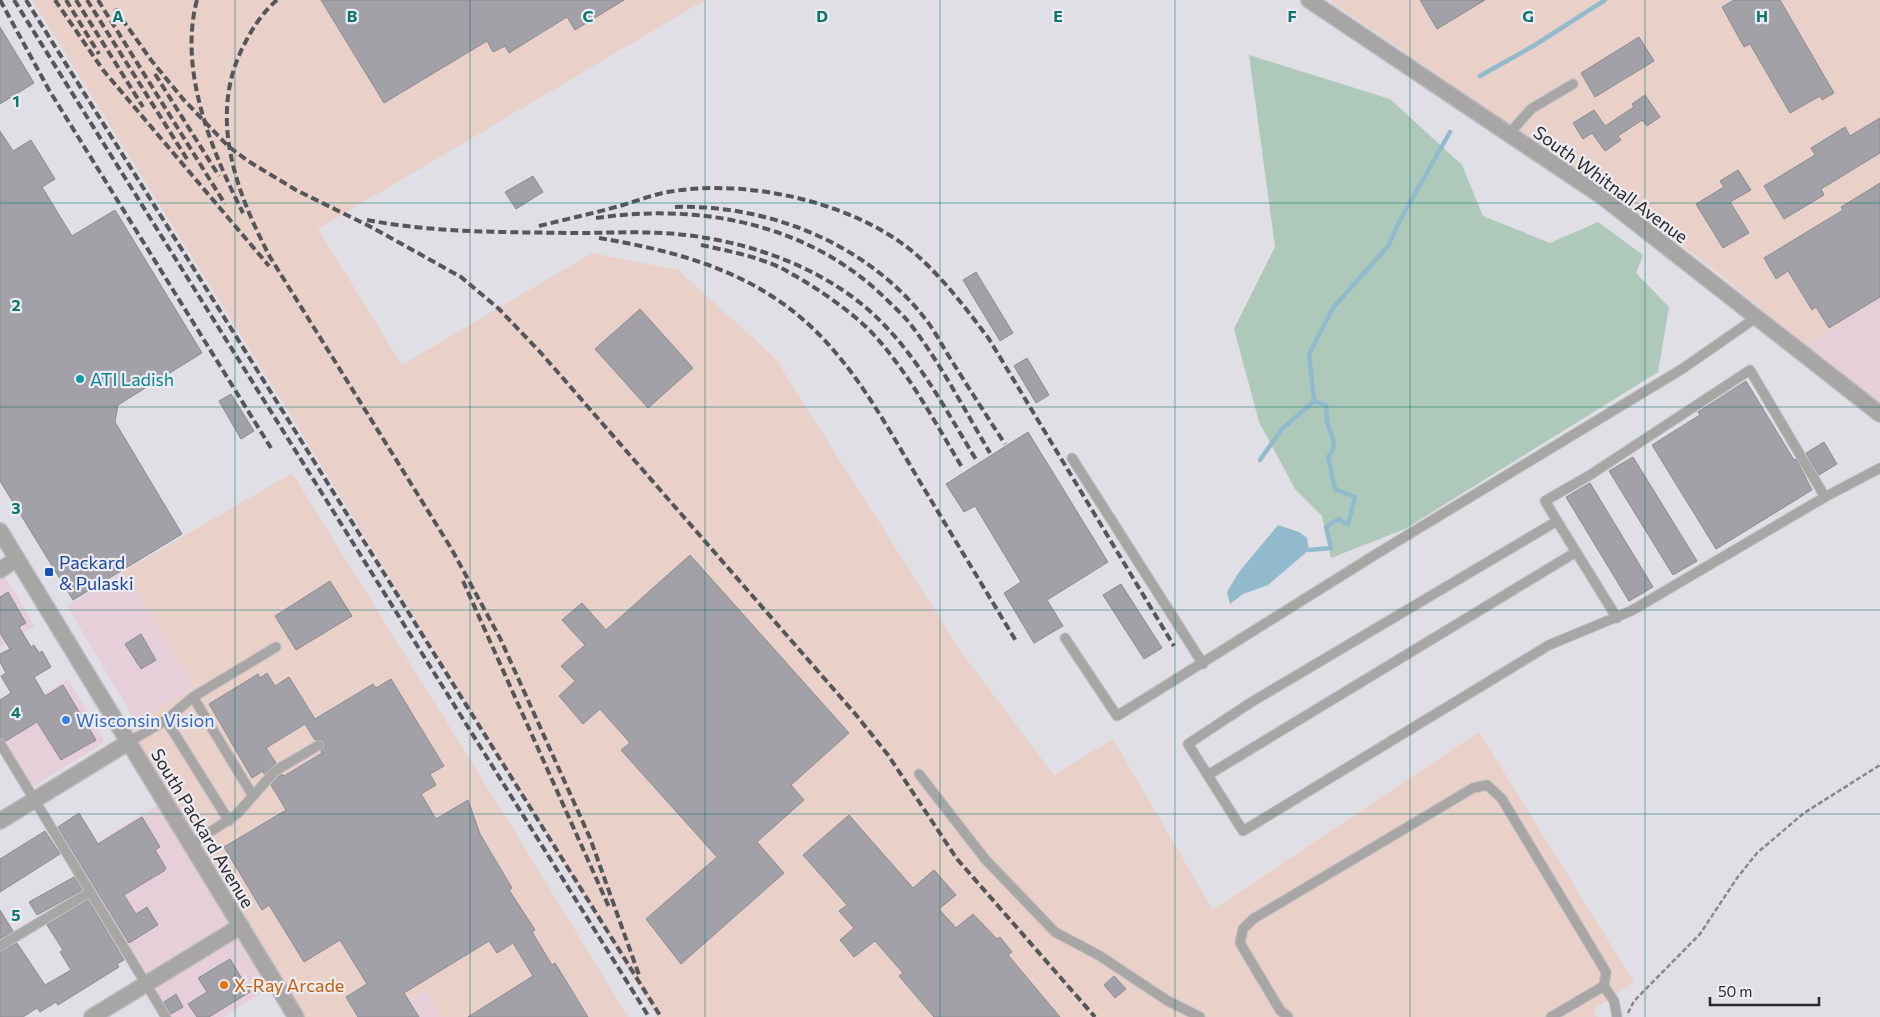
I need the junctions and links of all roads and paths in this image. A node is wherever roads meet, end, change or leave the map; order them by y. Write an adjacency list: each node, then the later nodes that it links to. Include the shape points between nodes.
1 (1308, 0): 3 (street, South Whitnall Avenue)
2 (1573, 84): 3 (lane, via 1531,109)
3 (1509, 134): 4 (street, South Whitnall Avenue, via 1603,197)
4 (1757, 317): 5 (street, South Whitnall Avenue); 17 (lane, via 1682,369 1378,553)
5 (1880, 414)
6 (1072, 458): 17 (lane)
7 (1880, 468): 8 (lane)
8 (1825, 497): 9 (lane, via 1750,370 1545,501); 14 (lane)
9 (1557, 520): 11 (lane); 25 (lane, via 1250,703 1188,744)
10 (0, 531): 12 (street, South Packard Avenue)
11 (1576, 552): 14 (lane); 25 (lane)
12 (17, 559): 13 (street); 20 (street, South Packard Avenue)
13 (0, 570)
14 (1617, 618): 25 (lane, via 1548,645 1243,830)
15 (1065, 638): 17 (lane, via 1117,716)
16 (276, 647): 18 (lane)
17 (1203, 664)
18 (193, 697): 19 (lane); 26 (lane)
19 (166, 720): 20 (lane); 29 (lane)
20 (129, 742): 27 (street); 30 (street, South Packard Avenue)
21 (0, 743): 27 (lane)
22 (319, 745): 26 (lane, via 275,772)
23 (1880, 765): 43 (path, via 1804,813 1757,853 1700,934 1634,1001)
24 (919, 774): 39 (lane, via 985,859 1055,932)
25 (1208, 775)
26 (252, 796): 29 (lane)
27 (34, 800): 28 (street); 31 (lane)
28 (0, 821)
29 (229, 821): 30 (lane)
30 (191, 845): 32 (street, South Packard Avenue)
31 (90, 892): 33 (lane); 34 (lane)
32 (241, 926): 34 (street); 38 (street, South Packard Avenue)
33 (0, 946)
34 (146, 985): 36 (street); 37 (lane)
35 (1604, 986): 40 (lane, via 1606,972 1502,800 1487,785 1474,788 1253,919 1243,929 1240,943 1280,1010); 41 (lane); 42 (lane, via 1614,1001)
36 (92, 1017)
37 (166, 1017)
38 (296, 1017)
39 (1200, 1017)
40 (1288, 1017)
41 (1551, 1017)
42 (1617, 1017)
43 (1626, 1017)

